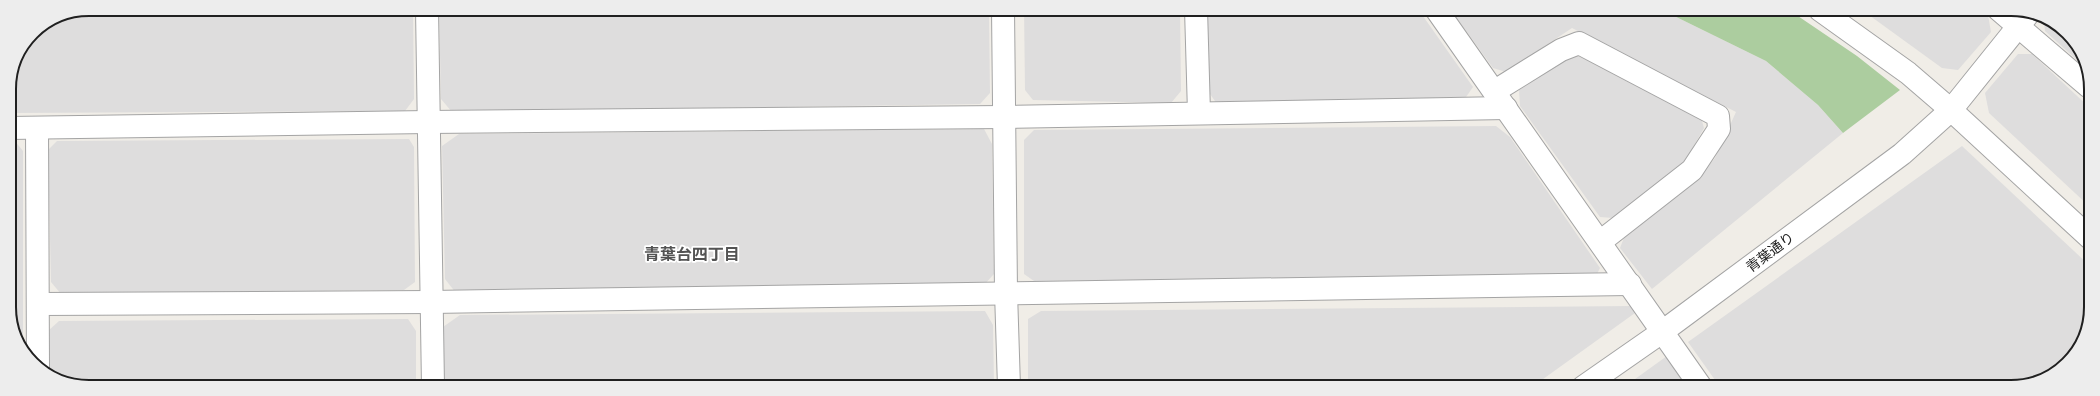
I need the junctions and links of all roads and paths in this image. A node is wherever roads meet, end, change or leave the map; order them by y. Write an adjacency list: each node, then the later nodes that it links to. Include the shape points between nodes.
1 (428, 16): 12 (street)
2 (1002, 16): 11 (street)
3 (1196, 16): 10 (street)
4 (1440, 16): 8 (street)
5 (1828, 16): 9 (street, via 1908,74)
6 (2024, 20): 7 (street); 9 (street, 青葉通り)
7 (2083, 80)
8 (1501, 99): 10 (street); 16 (street); 16 (street, via 1561,50 1579,44 1718,116 1719,129 1692,170)
9 (1951, 110): 15 (street); 21 (street, 青葉通り, via 1902,154)
10 (1199, 113): 11 (street)
11 (1004, 116): 12 (street); 18 (street)
12 (428, 122): 14 (street); 19 (street)
13 (16, 128): 14 (street)
14 (37, 128): 20 (street)
15 (2084, 232)
16 (1600, 242): 17 (street)
17 (1630, 284): 18 (street); 21 (street)
18 (1006, 292): 19 (street); 24 (street)
19 (431, 302): 20 (street); 23 (street)
20 (38, 304): 22 (street)
21 (1662, 332): 25 (street, 青葉通り); 26 (street)
22 (38, 359)
23 (433, 380)
24 (1009, 380)
25 (1593, 380)
26 (1696, 380)

